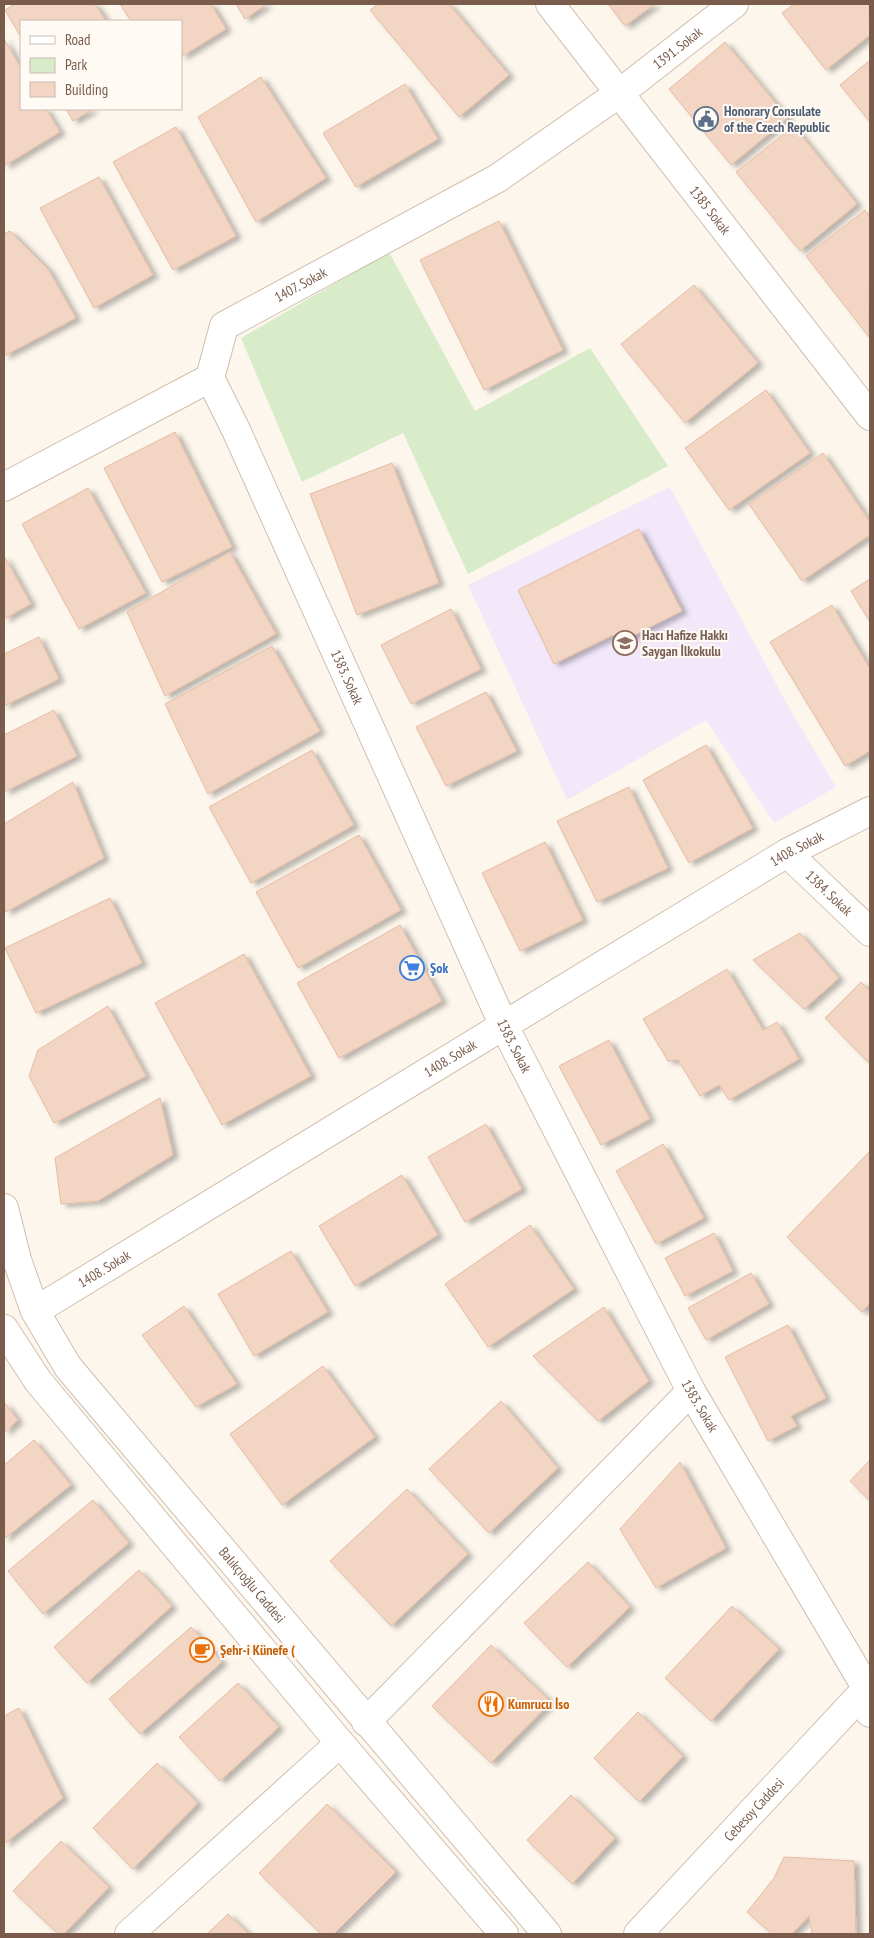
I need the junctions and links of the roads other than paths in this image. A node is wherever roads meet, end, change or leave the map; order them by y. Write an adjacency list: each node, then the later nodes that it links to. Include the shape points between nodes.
1 (550, 4): 3 (street, 1385 Sokak)
2 (734, 4): 3 (street, 1391. Sokak)
3 (621, 92): 4 (street, 1407. Sokak, via 498,178 224,326); 5 (street, 1385 Sokak)
4 (210, 378): 6 (street); 10 (street, 1383. Sokak)
5 (870, 416)
6 (4, 487)
7 (870, 811): 8 (street, 1408. Sokak)
8 (787, 853): 9 (street, 1384. Sokak); 10 (street, 1408. Sokak)
9 (870, 932)
10 (504, 1026): 12 (street, 1408. Sokak); 14 (street, 1383. Sokak)
11 (4, 1208): 12 (street, Balıkçıoğlu Caddesi, via 17,1260)
12 (35, 1311): 13 (street, 1408. Sokak); 16 (street, Balıkçıoğlu Caddesi, via 68,1367)
13 (4, 1329): 17 (street, via 38,1381)
14 (690, 1391): 15 (street, 1383. Sokak); 16 (street)
15 (869, 1696): 21 (street, Cebesoy Caddesi)
16 (366, 1722): 20 (street, Balıkçıoğlu Caddesi)
17 (340, 1743): 18 (street); 19 (street)
18 (129, 1934)
19 (504, 1934)
20 (547, 1934)
21 (638, 1934)

